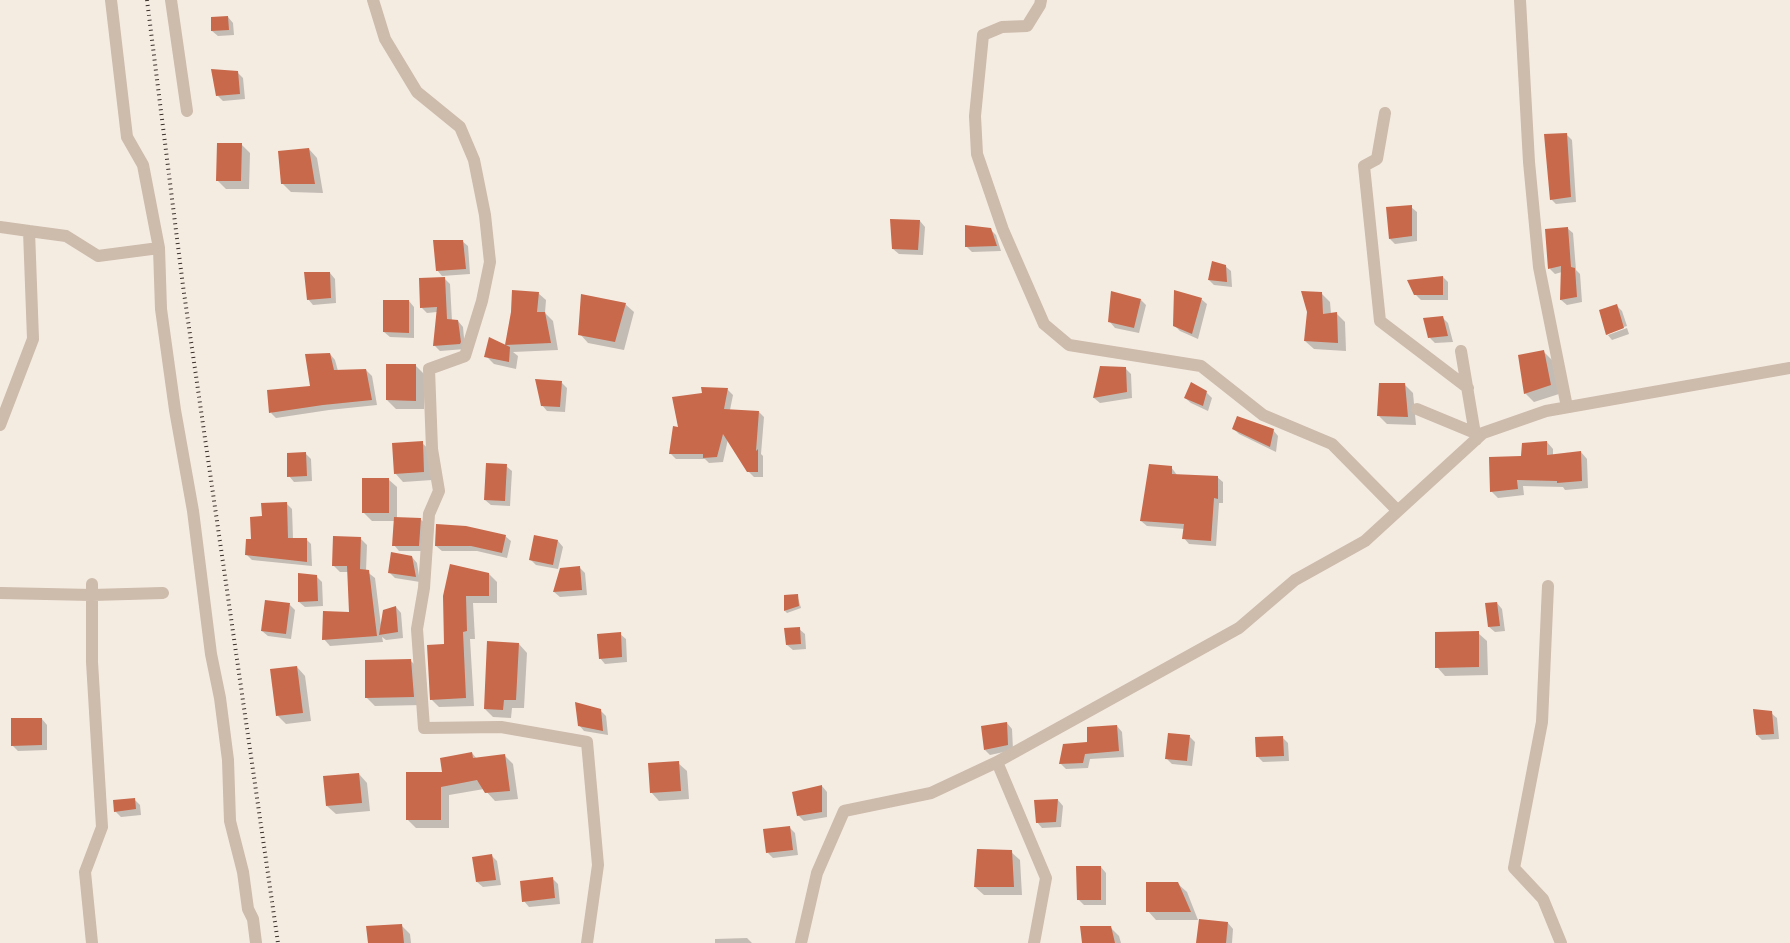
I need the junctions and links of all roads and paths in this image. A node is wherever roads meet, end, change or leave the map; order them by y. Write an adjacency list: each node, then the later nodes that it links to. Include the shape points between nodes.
1 (111, 0): 10 (street, via 127,137 143,165)
2 (171, 0): 6 (street)
3 (373, 0): 26 (street, via 386,39 417,92 460,127 474,160 490,262 465,356 429,368 432,449 440,491 429,514 424,588 417,629 424,728 501,727 587,742 598,865)
4 (1041, 0): 18 (street, via 1027,26 1002,27 983,35 975,116 977,154 1003,230 1044,324 1068,345 1201,366 1263,416 1332,444)
5 (1520, 0): 14 (street, via 1529,162 1539,267)
6 (187, 110)
7 (1385, 113): 13 (street, via 1377,159 1364,166 1380,321)
8 (0, 227): 9 (street)
9 (28, 231): 10 (street, via 66,236 98,256); 16 (street, via 33,339)
10 (159, 248): 25 (street, via 161,309 228,760 230,822)
11 (1462, 351): 13 (street)
12 (1790, 368): 14 (street)
13 (1468, 388): 17 (street)
14 (1567, 407): 17 (street)
15 (1417, 409): 17 (street)
16 (0, 425)
17 (1475, 436): 18 (street)
18 (1398, 511): 23 (street, via 1365,541 1295,580 1238,628)
19 (1548, 586): 29 (street, via 1542,722 1514,868 1543,899)
20 (92, 589): 21 (street); 22 (street); 24 (street, via 92,662 102,827 85,872)
21 (0, 593)
22 (163, 593)
23 (997, 762): 27 (street, via 931,793 844,811 817,873); 28 (street, via 1046,878)
24 (92, 943)
25 (256, 943)
26 (587, 943)
27 (801, 943)
28 (1034, 943)
29 (1561, 943)

